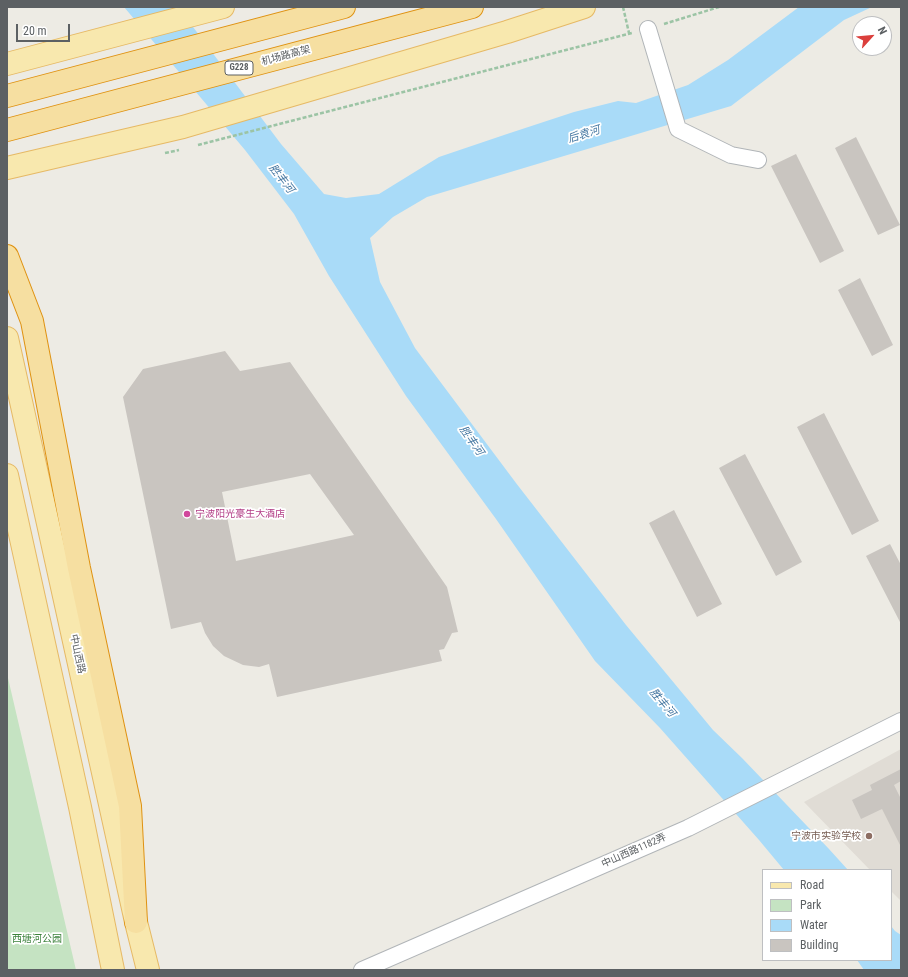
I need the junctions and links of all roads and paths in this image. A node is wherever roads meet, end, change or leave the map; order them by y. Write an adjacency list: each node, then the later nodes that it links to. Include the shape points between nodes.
1 (223, 7): 9 (main road)
2 (344, 7): 10 (highway)
3 (472, 7): 11 (highway, 机场路高架 / G228)
4 (584, 7): 14 (main road, via 183,127)
5 (623, 7): 8 (path)
6 (719, 7): 7 (path)
7 (648, 29): 8 (path); 13 (street, via 678,129 730,155)
8 (629, 33): 12 (path)
9 (7, 64)
10 (7, 96)
11 (7, 130)
12 (204, 144)
13 (758, 160)
14 (7, 168)
15 (7, 256): 19 (highway, via 32,321 79,568 130,806)
16 (7, 338): 19 (main road, 中山西路)
17 (7, 475): 20 (main road)
18 (901, 721): 22 (street, 中山西路1182弄, via 688,828)
19 (136, 922): 21 (main road, 中山西路)
20 (113, 970)
21 (148, 970)
22 (362, 970)

